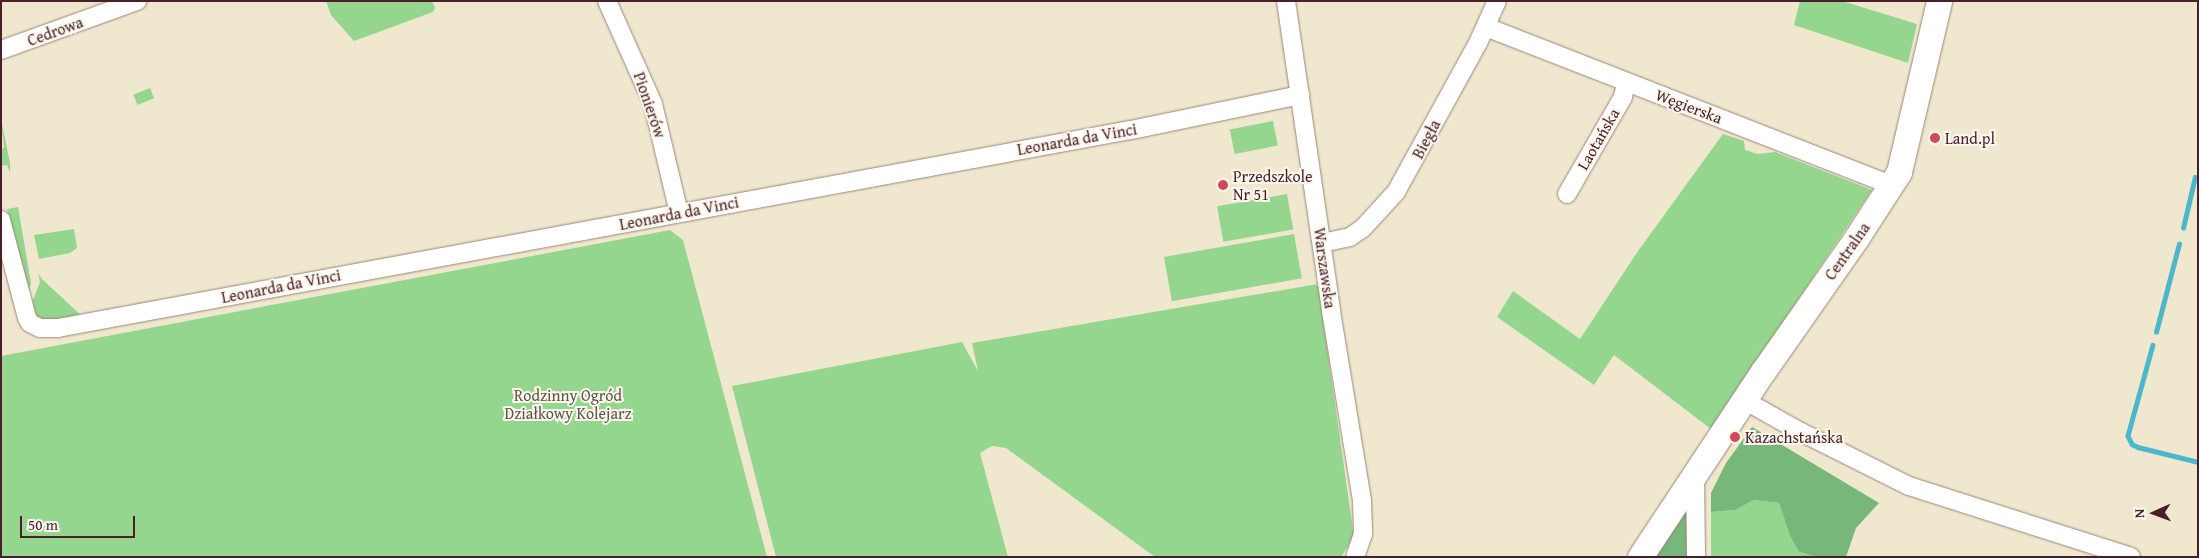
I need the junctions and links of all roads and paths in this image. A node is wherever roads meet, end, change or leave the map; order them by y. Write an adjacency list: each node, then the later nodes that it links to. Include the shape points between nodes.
1 (137, 1): 7 (street, Cedrowa)
2 (607, 1): 12 (street, Pionierów, via 653,104)
3 (1286, 1): 9 (street, Warszawska)
4 (1497, 1): 6 (street, Biegła)
5 (1940, 1): 10 (street, Centralna, via 1899,172)
6 (1486, 27): 8 (street, Węgierska); 14 (street, Biegła, via 1396,192 1364,228 1350,238)
7 (1, 50)
8 (1626, 83): 10 (street, Węgierska); 11 (street, Laotańska, via 1622,97)
9 (1300, 95): 12 (street, Leonarda da Vinci, via 1131,130); 14 (street, Warszawska)
10 (1891, 185): 15 (street, Centralna)
11 (1567, 194)
12 (679, 213): 13 (street, Leonarda da Vinci, via 58,328 40,328 27,318)
13 (1, 220)
14 (1322, 243): 17 (street, Warszawska, via 1362,501 1363,534)
15 (1744, 400): 16 (street, Centralna); 20 (street, via 1909,486)
16 (1695, 475): 18 (street, Centralna); 19 (street)
17 (1355, 557)
18 (1640, 557)
19 (1696, 557)
20 (2131, 557)

